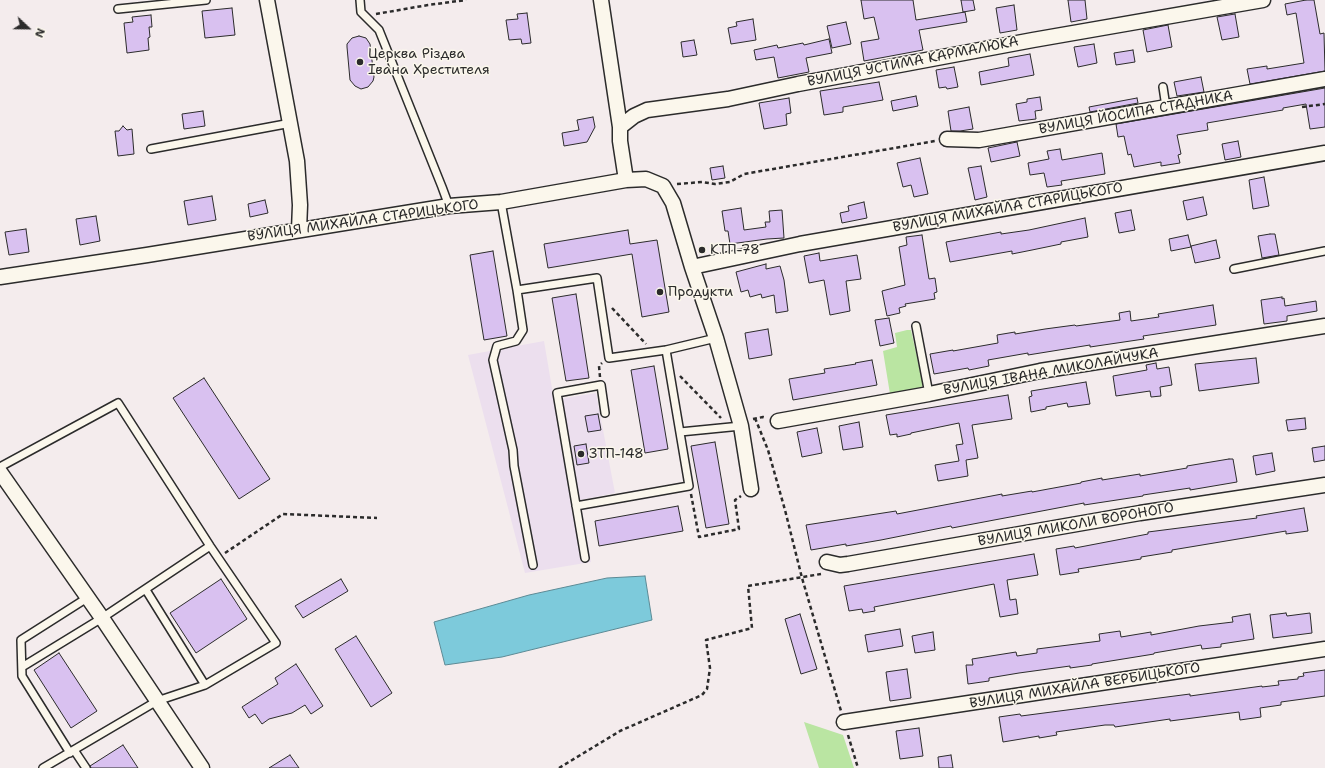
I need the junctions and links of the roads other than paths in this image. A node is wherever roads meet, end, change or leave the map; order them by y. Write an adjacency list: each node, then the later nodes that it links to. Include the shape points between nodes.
1 (206, 0): 6 (lane)
2 (267, 0): 10 (street)
3 (360, 0): 17 (lane, via 361,12 379,30)
4 (600, 0): 11 (street)
5 (1263, 0): 11 (street, ВУЛИЦЯ УСТИМА КАРМАЛЮКА, via 1009,44 728,99 647,110)
6 (118, 9)
7 (1325, 79): 9 (street, ВУЛИЦЯ ЙОСИПА СТАДНИКА)
8 (1163, 87): 9 (lane)
9 (1166, 107): 12 (street, ВУЛИЦЯ ЙОСИПА СТАДНИКА, via 979,140)
10 (291, 123): 13 (lane); 18 (street, via 297,161)
11 (620, 127): 15 (street)
12 (947, 139)
13 (151, 149)
14 (1325, 153): 20 (street, ВУЛИЦЯ МИХАЙЛА СТАРИЦЬКОГО, via 800,244)
15 (626, 180): 16 (street, ВУЛИЦЯ МИХАЙЛА СТАРИЦЬКОГО); 20 (street, ВУЛИЦЯ МИХАЙЛА СТАРИЦЬКОГО, via 646,180 663,186 673,203)
16 (501, 202): 17 (street, ВУЛИЦЯ МИХАЙЛА СТАРИЦЬКОГО); 23 (lane)
17 (449, 206): 18 (street, ВУЛИЦЯ МИХАЙЛА СТАРИЦЬКОГО)
18 (299, 230): 22 (street, ВУЛИЦЯ МИХАЙЛА СТАРИЦЬКОГО)
19 (1325, 251): 21 (lane)
20 (692, 267): 26 (street)
21 (1234, 269)
22 (0, 277)
23 (516, 290): 27 (lane, via 597,278 609,358); 41 (lane, via 523,330 516,341 497,346 493,360 513,450)
24 (916, 326): 28 (lane)
25 (1325, 326): 28 (street, ВУЛИЦЯ ІВАНА МИКОЛАЙЧУКА, via 1040,371)
26 (716, 338): 27 (lane); 31 (street)
27 (666, 350): 32 (lane)
28 (929, 394): 30 (street, ВУЛИЦЯ ІВАНА МИКОЛАЙЧУКА)
29 (606, 413): 37 (lane, via 601,385 557,393)
30 (778, 421)
31 (740, 424): 32 (lane); 36 (street)
32 (680, 432): 37 (lane, via 689,486)
33 (0, 467): 38 (lane, via 118,403)
34 (0, 472): 43 (street)
35 (1325, 485): 40 (street, ВУЛИЦЯ МИКОЛИ ВОРОНОГО)
36 (751, 489)
37 (576, 506): 39 (lane)
38 (210, 546): 42 (lane); 47 (lane, via 276,642)
39 (585, 558)
40 (833, 564)
41 (533, 565)
42 (146, 590): 44 (lane); 47 (lane)
43 (87, 598): 44 (street); 46 (lane, via 21,640)
44 (102, 618): 46 (lane); 48 (street)
45 (1325, 649): 49 (street, ВУЛИЦЯ МИХАЙЛА ВЕРБИЦЬКОГО)
46 (22, 667): 50 (lane, via 22,676)
47 (205, 685): 48 (lane)
48 (157, 701): 50 (lane); 53 (street)
49 (844, 722)
50 (72, 751): 51 (lane); 52 (lane)
51 (43, 768)
52 (86, 768)
53 (202, 768)

